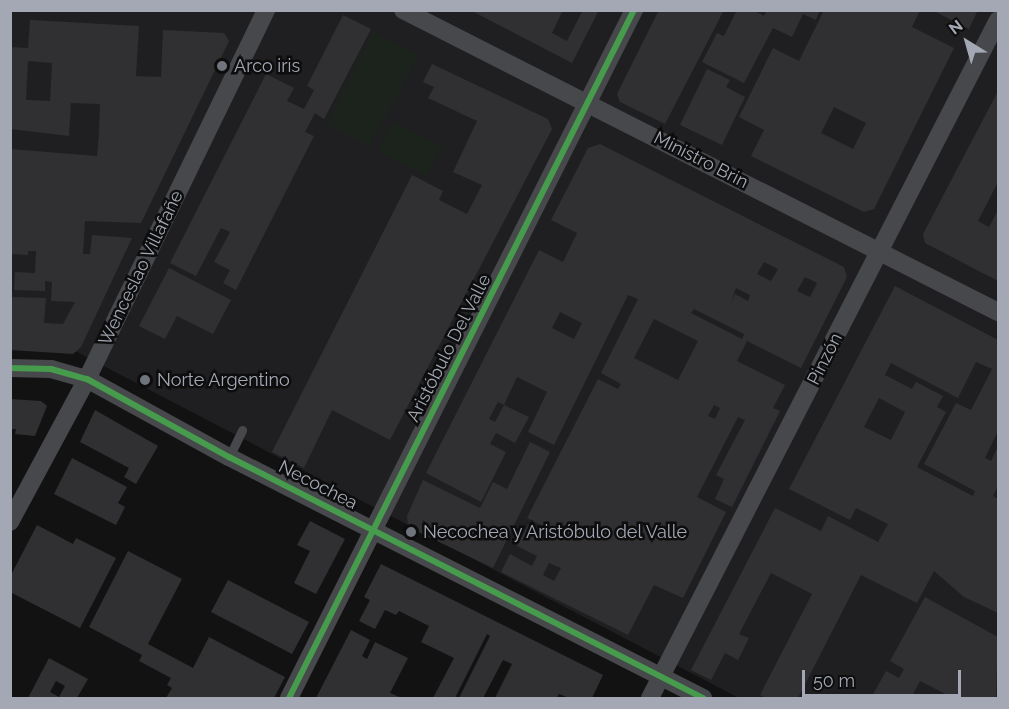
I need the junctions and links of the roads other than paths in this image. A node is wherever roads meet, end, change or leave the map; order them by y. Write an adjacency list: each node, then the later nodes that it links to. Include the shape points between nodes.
1 (266, 10): 9 (street, Wenceslao Villafañe)
2 (403, 10): 5 (street, Ministro Brin)
3 (634, 10): 5 (street, Aristóbulo Del Valle)
4 (999, 20): 6 (street, Pinzón)
5 (589, 103): 6 (street, Ministro Brin); 13 (street, Aristóbulo Del Valle)
6 (881, 250): 7 (street, Ministro Brin); 14 (street, Pinzón)
7 (999, 312)
8 (10, 368): 9 (street, Necochea, via 51,369)
9 (87, 378): 11 (street, Necochea); 12 (street, Wenceslao Villafañe)
10 (242, 430): 11 (lane)
11 (229, 457): 13 (street, Necochea)
12 (10, 522)
13 (374, 530): 14 (street, Necochea); 15 (street, Aristóbulo Del Valle)
14 (661, 677): 16 (street, Pinzón); 17 (street, Necochea)
15 (289, 699)
16 (650, 699)
17 (704, 699)

